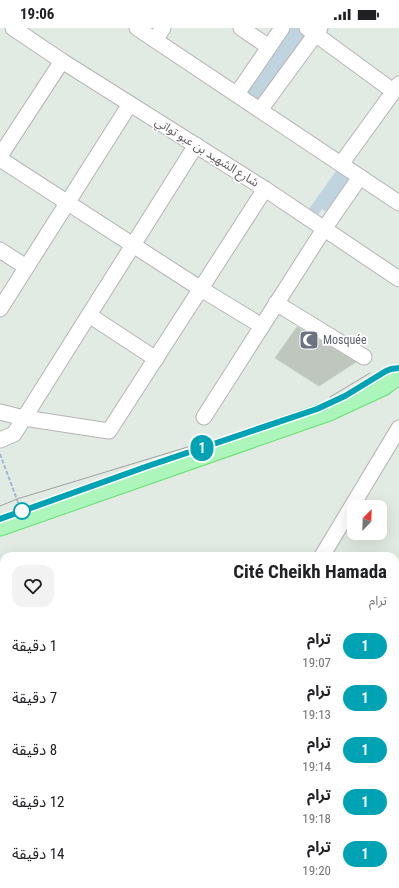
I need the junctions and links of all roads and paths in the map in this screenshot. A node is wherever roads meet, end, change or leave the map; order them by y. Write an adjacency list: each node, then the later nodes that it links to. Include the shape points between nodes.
1 (13, 28): 8 (street, شارع الشهيد بن عبو تواتي)
2 (137, 28): 6 (street)
3 (241, 28): 7 (street)
4 (282, 28): 7 (street)
5 (314, 30): 9 (street); 12 (street)
6 (159, 34): 10 (street)
7 (269, 47): 10 (street)
8 (62, 61): 11 (street, شارع الشهيد بن عبو تواتي); 14 (street)
9 (396, 87): 15 (street)
10 (237, 94): 12 (street)
11 (130, 104): 13 (street, شارع الشهيد بن عبو تواتي); 18 (street)
12 (260, 110): 15 (street)
13 (196, 145): 17 (street, شارع الشهيد بن عبو تواتي); 21 (street)
14 (0, 157): 18 (street)
15 (341, 164): 16 (street)
16 (360, 177): 19 (street); 20 (street)
17 (265, 189): 20 (street, شارع الشهيد بن عبو تواتي); 25 (street)
18 (67, 202): 21 (street); 23 (street)
19 (399, 203)
20 (324, 229): 24 (street, شارع الشهيد بن عبو تواتي); 26 (street)
21 (133, 245): 25 (street); 28 (street)
22 (0, 250): 23 (street)
23 (26, 267): 27 (street)
24 (399, 279)
25 (201, 289): 29 (street); 31 (street)
26 (276, 303): 29 (street); 30 (street)
27 (0, 309)
28 (89, 315): 31 (street); 35 (street)
29 (262, 326): 34 (street)
30 (364, 357)
31 (156, 359): 35 (street, via 109,431)
32 (399, 374): 40 (main road, via 383,386 329,411)
33 (0, 412): 35 (street)
34 (204, 417)
35 (24, 418): 37 (street, via 14,434)
36 (399, 428): 41 (street)
37 (0, 440)
38 (0, 454): 39 (path)
39 (22, 511)
40 (0, 526)
41 (324, 552)

